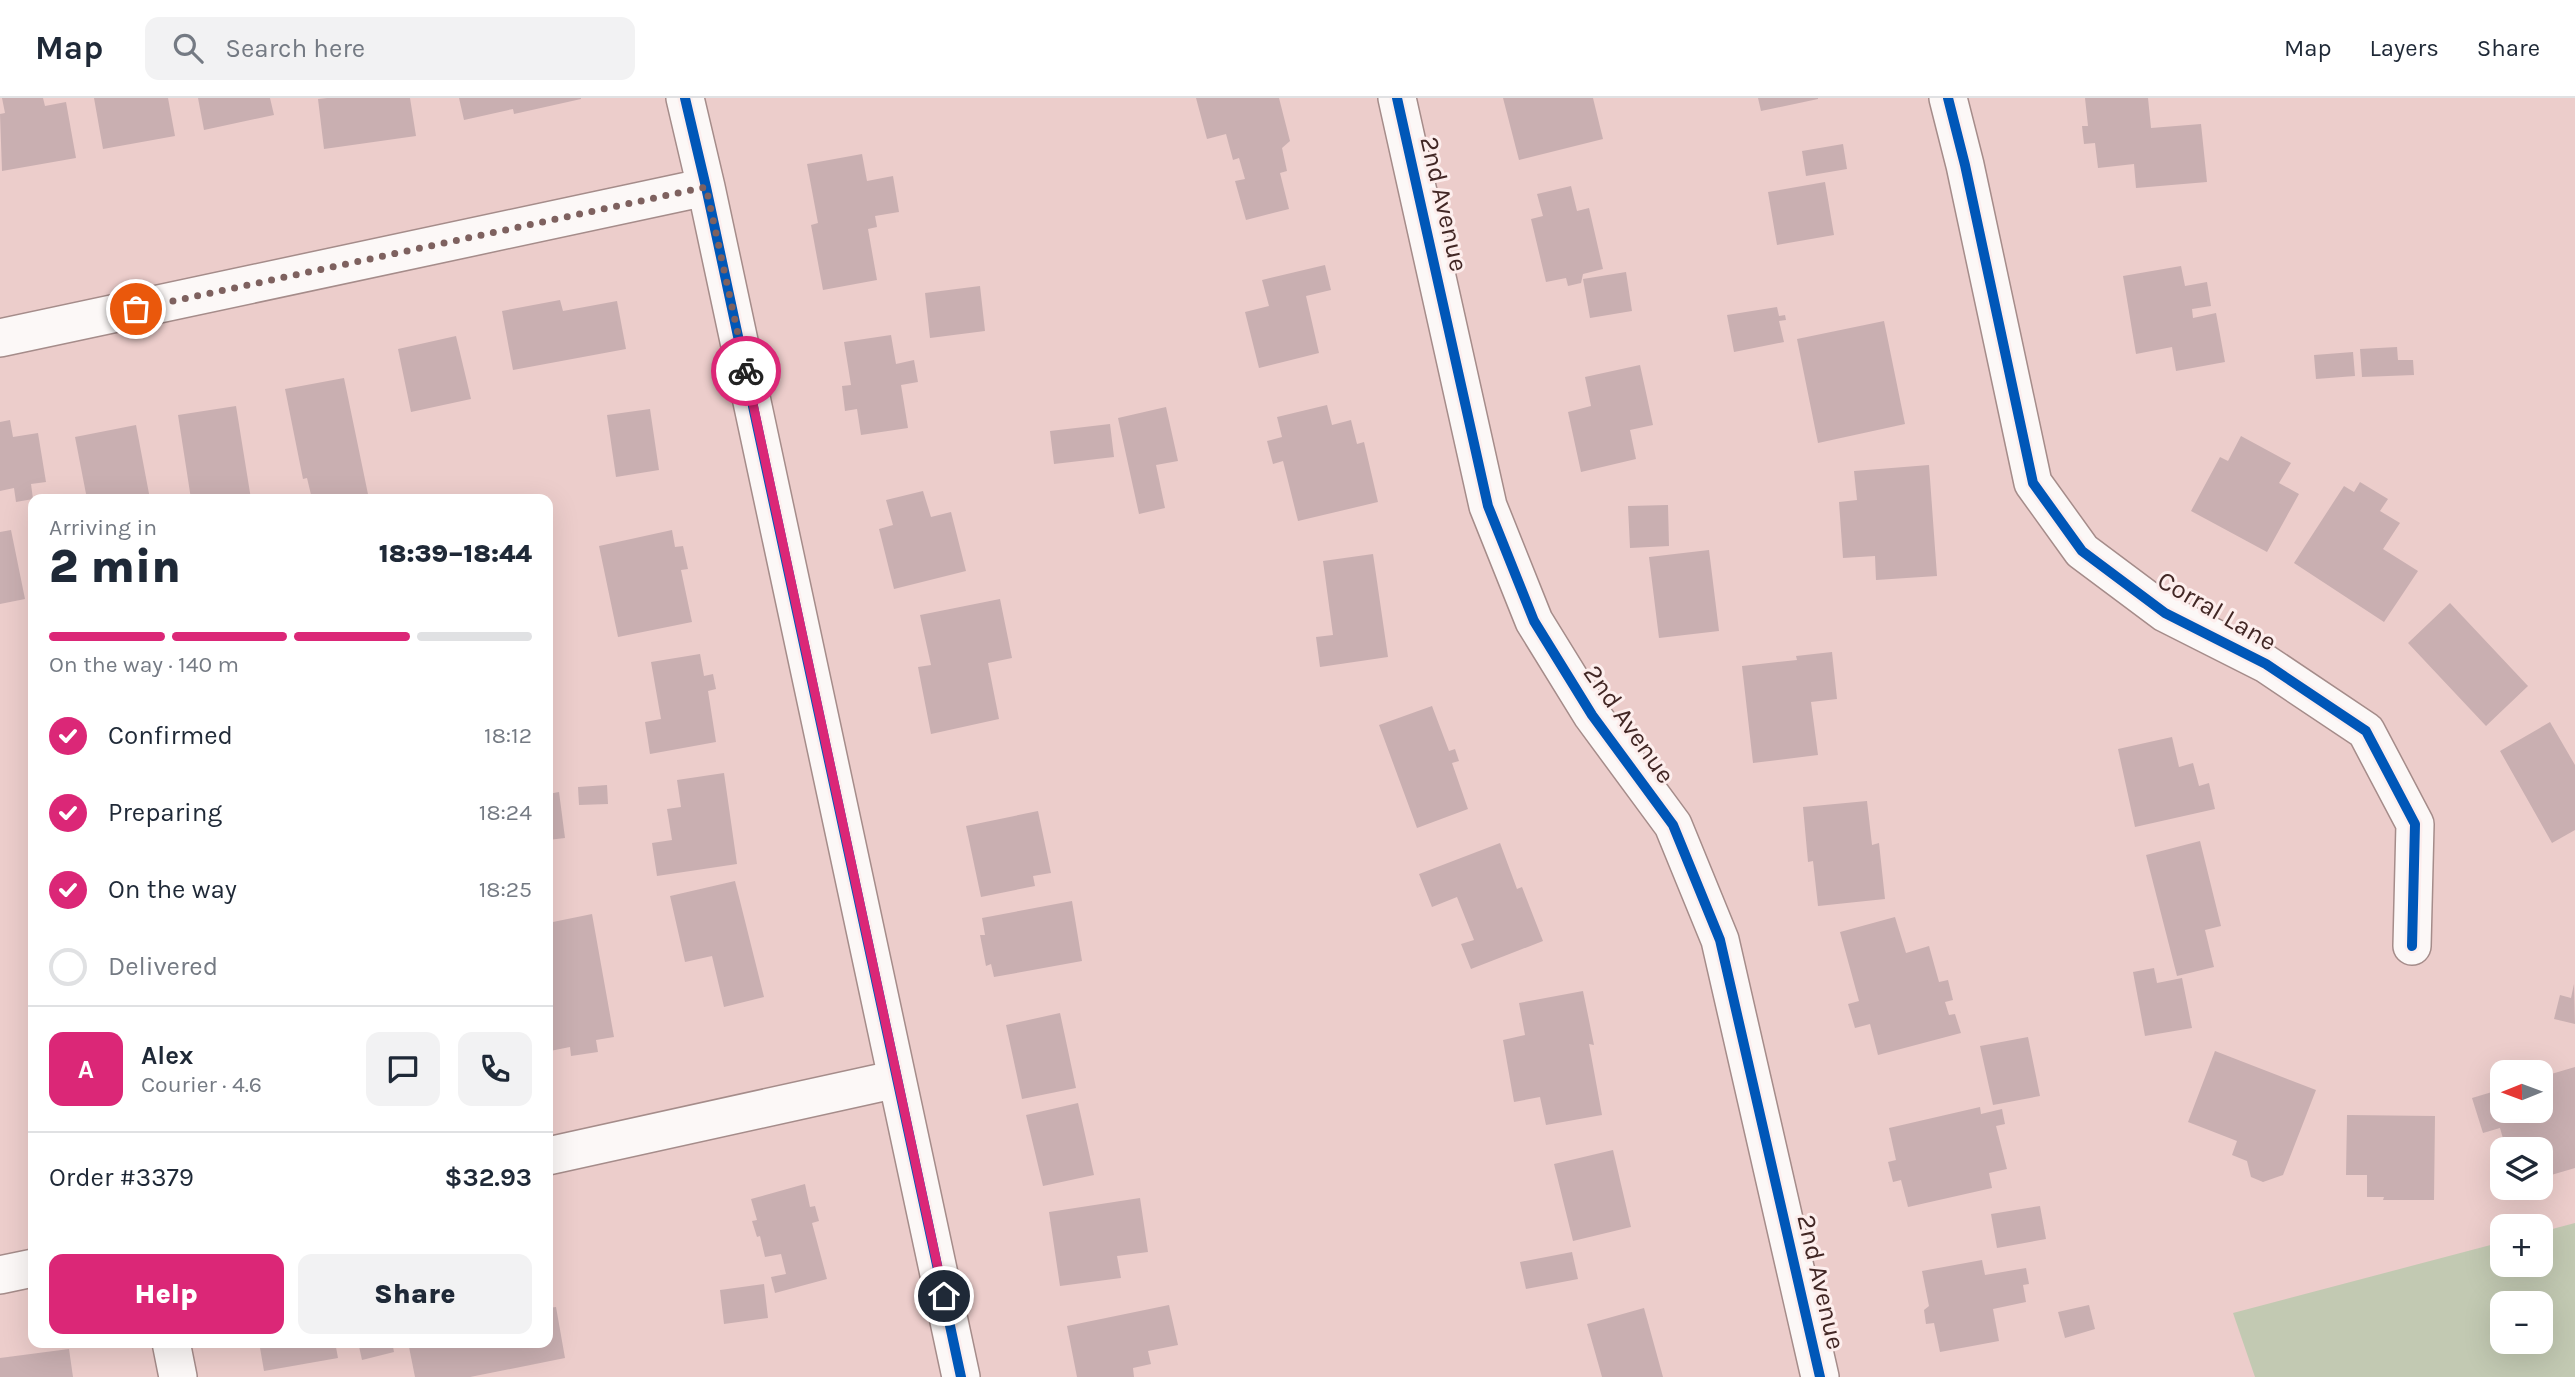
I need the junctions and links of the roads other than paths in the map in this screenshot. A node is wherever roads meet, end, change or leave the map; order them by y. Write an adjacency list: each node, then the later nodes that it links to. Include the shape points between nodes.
1 (685, 98): 4 (street)
2 (1397, 98): 14 (street, 2nd Avenue, via 1488,506 1534,621 1592,715 1673,825 1720,940)
3 (1948, 98): 6 (street, Corral Lane, via 2033,483 2082,551 2165,613 2266,664 2365,731 2415,824)
4 (706, 187): 5 (street); 7 (street)
5 (0, 338)
6 (2412, 946)
7 (897, 1079): 8 (street); 13 (street)
8 (553, 1155)
9 (28, 1269): 10 (street)
10 (0, 1275)
11 (172, 1348): 12 (street)
12 (178, 1377)
13 (961, 1377)
14 (1820, 1377)

